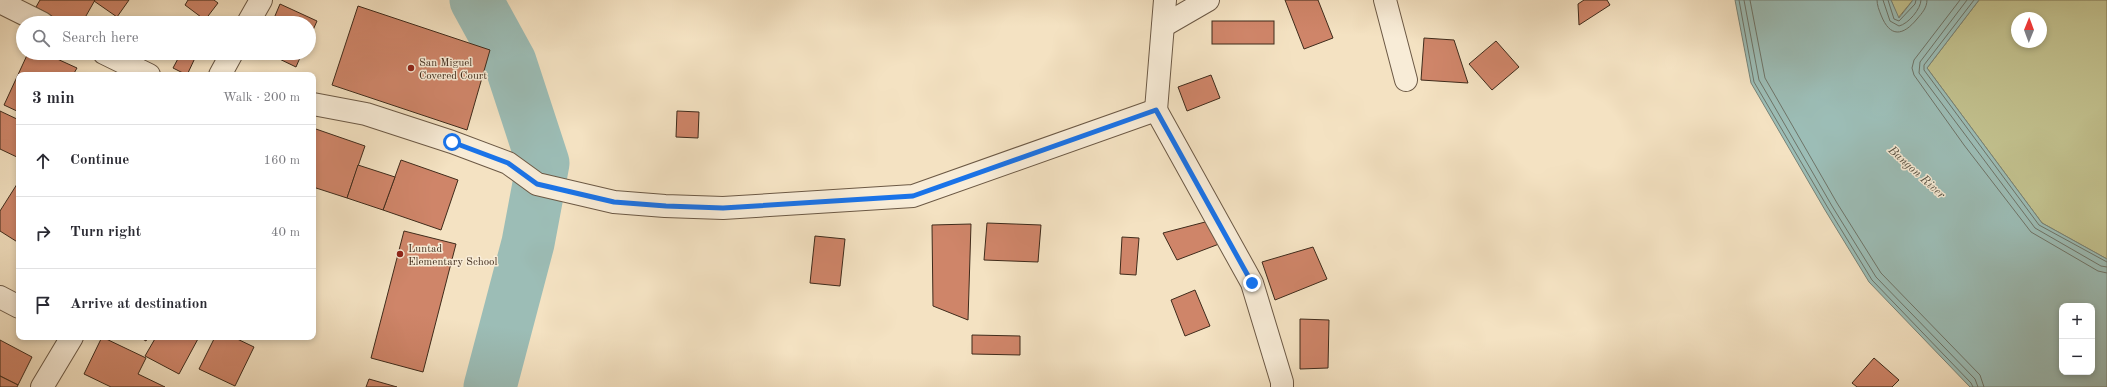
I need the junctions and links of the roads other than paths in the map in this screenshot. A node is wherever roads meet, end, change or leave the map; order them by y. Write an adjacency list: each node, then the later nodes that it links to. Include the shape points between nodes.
1 (261, 0): 7 (street)
2 (1165, 0): 8 (street)
3 (1208, 0): 8 (street)
4 (1385, 0): 13 (street)
5 (0, 2): 6 (street)
6 (28, 16)
7 (252, 16)
8 (1163, 26): 15 (street)
9 (118, 60): 11 (street)
10 (228, 60): 12 (street)
11 (143, 72)
12 (222, 72)
13 (1406, 80)
14 (316, 105): 15 (street, via 366,114 452,142 508,163 537,184 614,202 723,208 913,196)
15 (1156, 110): 20 (street, via 1252,283)
16 (0, 297): 17 (street)
17 (16, 305)
18 (70, 340): 19 (street)
19 (42, 387)
20 (1282, 387)

